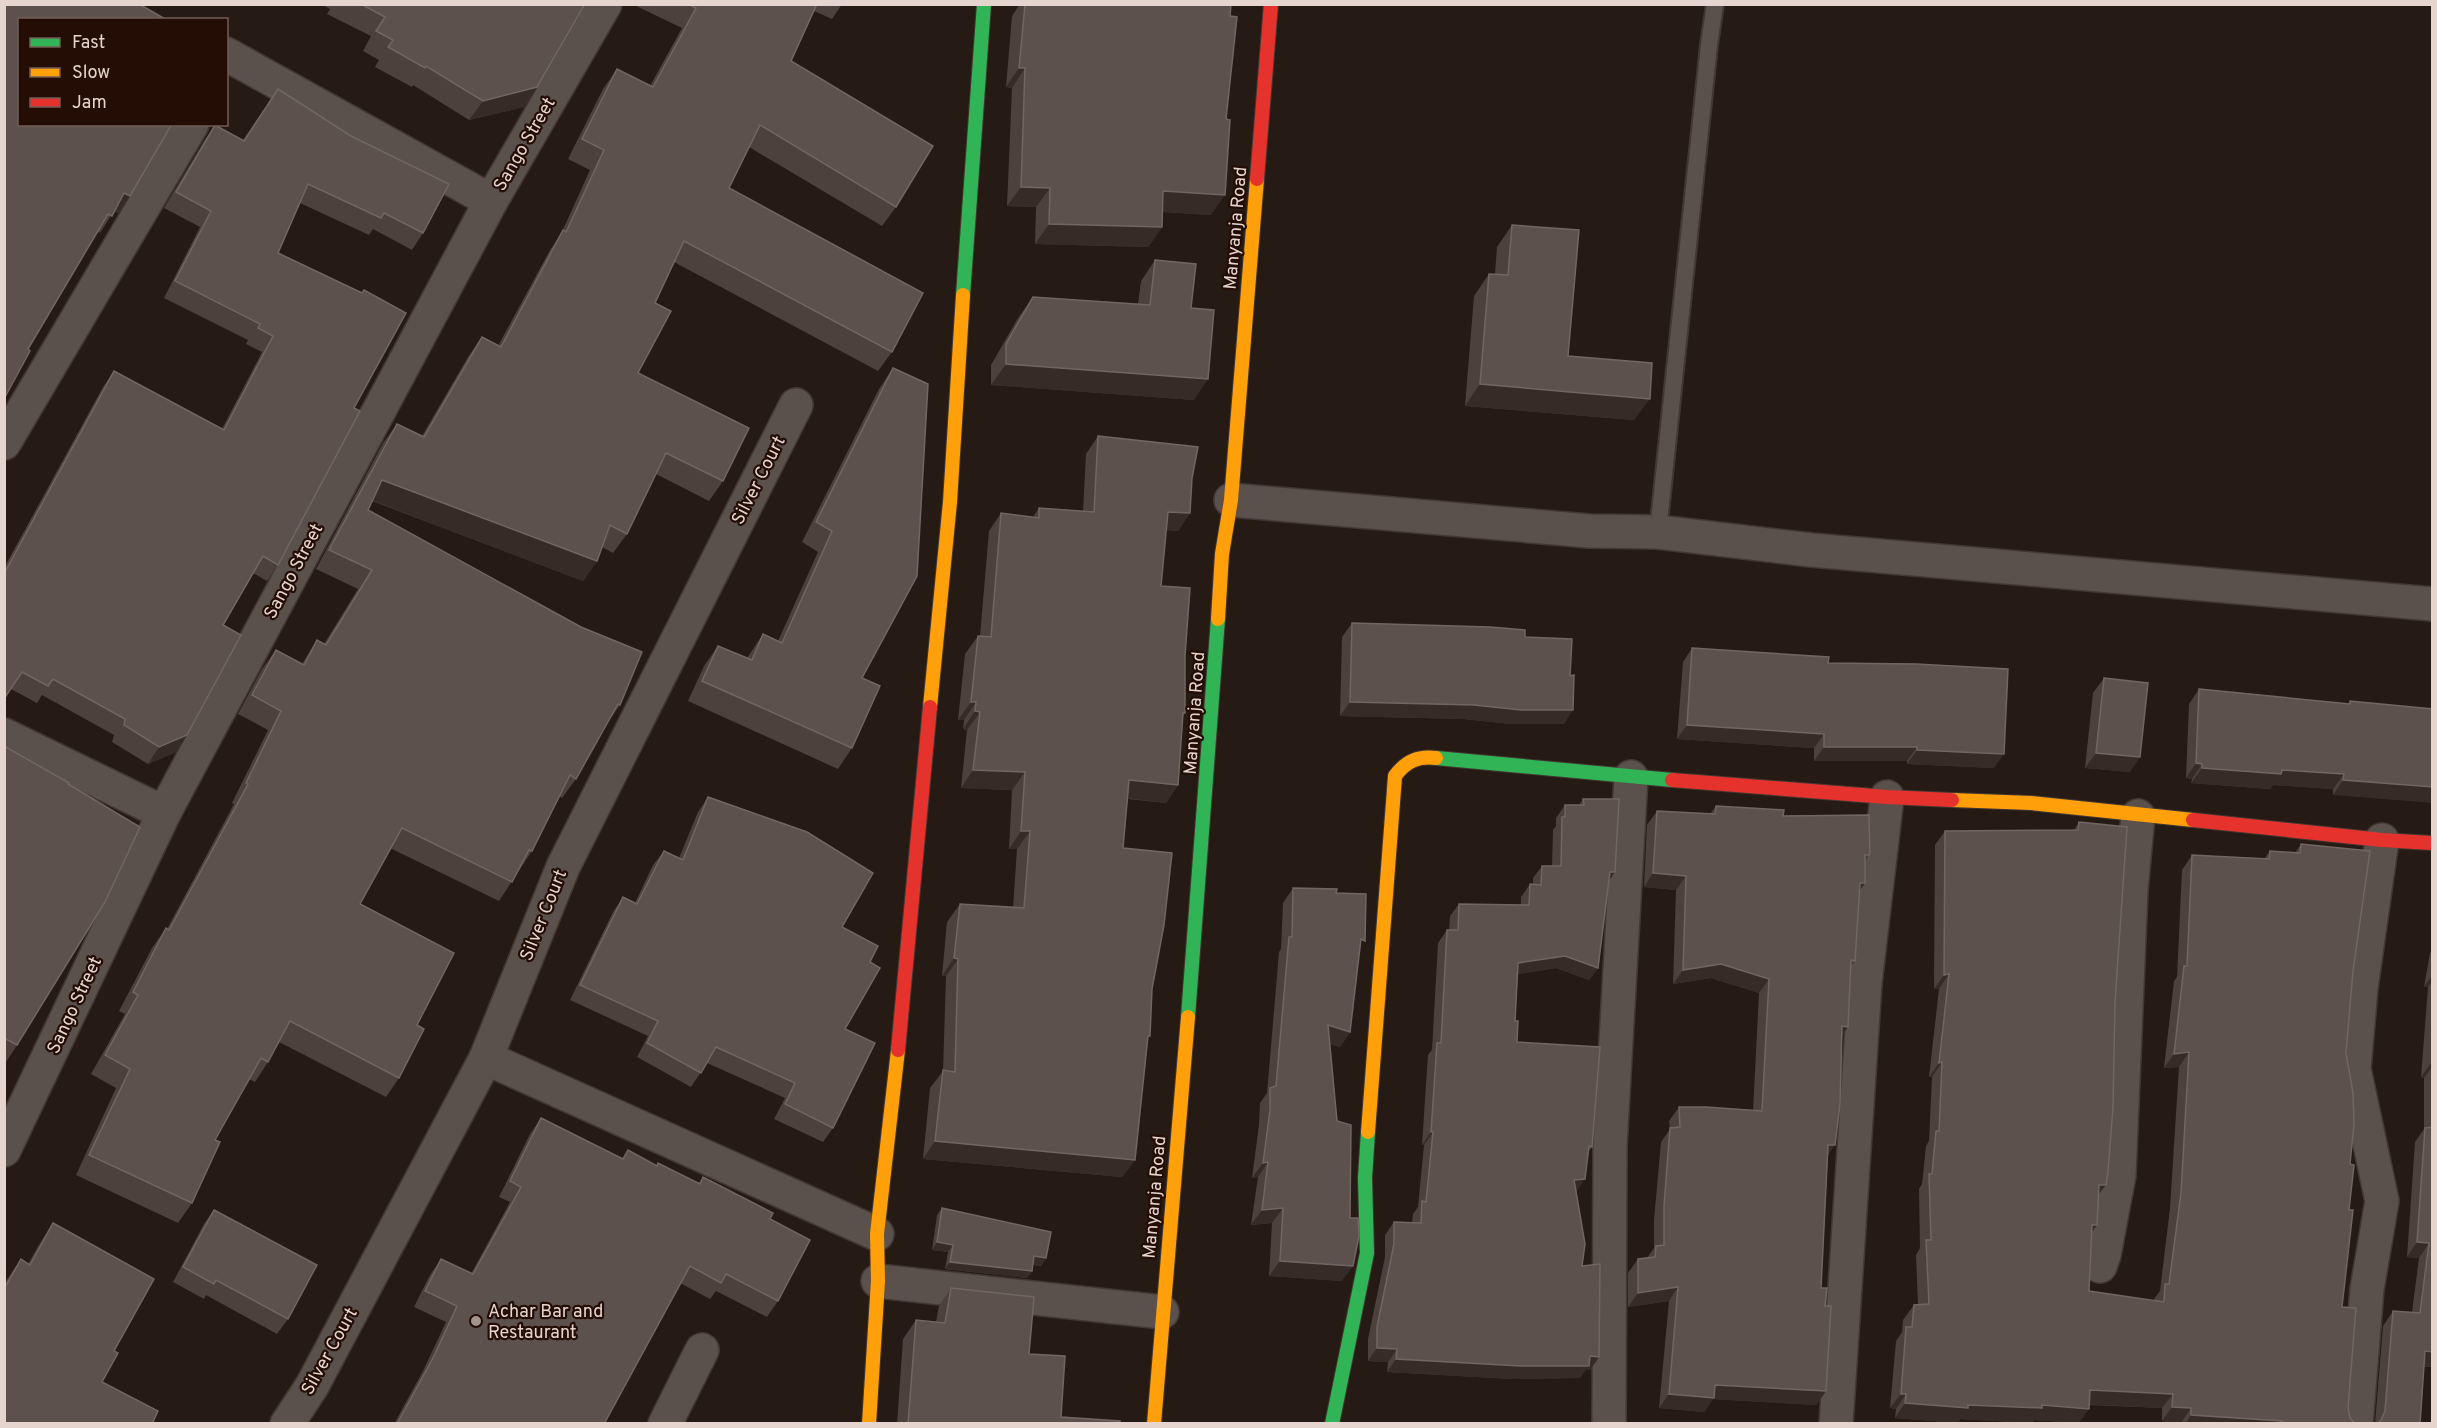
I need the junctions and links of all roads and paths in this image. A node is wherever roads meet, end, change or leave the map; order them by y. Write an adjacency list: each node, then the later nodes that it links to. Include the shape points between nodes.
1 (605, 4): 7 (street, Sango Street)
2 (984, 4): 22 (street, via 948,525)
3 (1271, 4): 10 (street, Manyanja Road)
4 (1715, 4): 11 (lane)
5 (228, 59): 7 (street)
6 (191, 126): 9 (street)
7 (491, 201): 16 (street, Sango Street)
8 (796, 405): 20 (street, Silver Court, via 563,867)
9 (4, 443)
10 (1231, 500): 11 (street, via 1589,531); 25 (street, Manyanja Road, via 1222,554 1213,709)
11 (1658, 532): 12 (street, via 1811,550)
12 (2433, 604)
13 (4, 735): 16 (street)
14 (1631, 777): 15 (street); 31 (street, via 1429,757 1411,758 1395,776 1365,1178 1367,1253); 32 (street, via 1610,1146)
15 (1887, 797): 17 (street, via 2031,803); 33 (street, via 1865,983)
16 (164, 813): 21 (street, Sango Street)
17 (2138, 816): 18 (street); 23 (street, via 2131,890 2119,1175)
18 (2382, 840): 19 (street); 34 (street, via 2354,1070 2382,1201 2367,1289)
19 (2433, 843)
20 (486, 1058): 22 (street); 27 (street, Silver Court, via 312,1386)
21 (6, 1146)
22 (877, 1234): 24 (street)
23 (2100, 1266)
24 (878, 1281): 25 (street); 29 (street)
25 (1162, 1312): 30 (street, Manyanja Road)
26 (702, 1350): 28 (street)
27 (287, 1424)
28 (665, 1424)
29 (869, 1424)
30 (1154, 1424)
31 (1332, 1424)
32 (1609, 1424)
33 (1836, 1424)
34 (2356, 1424)

